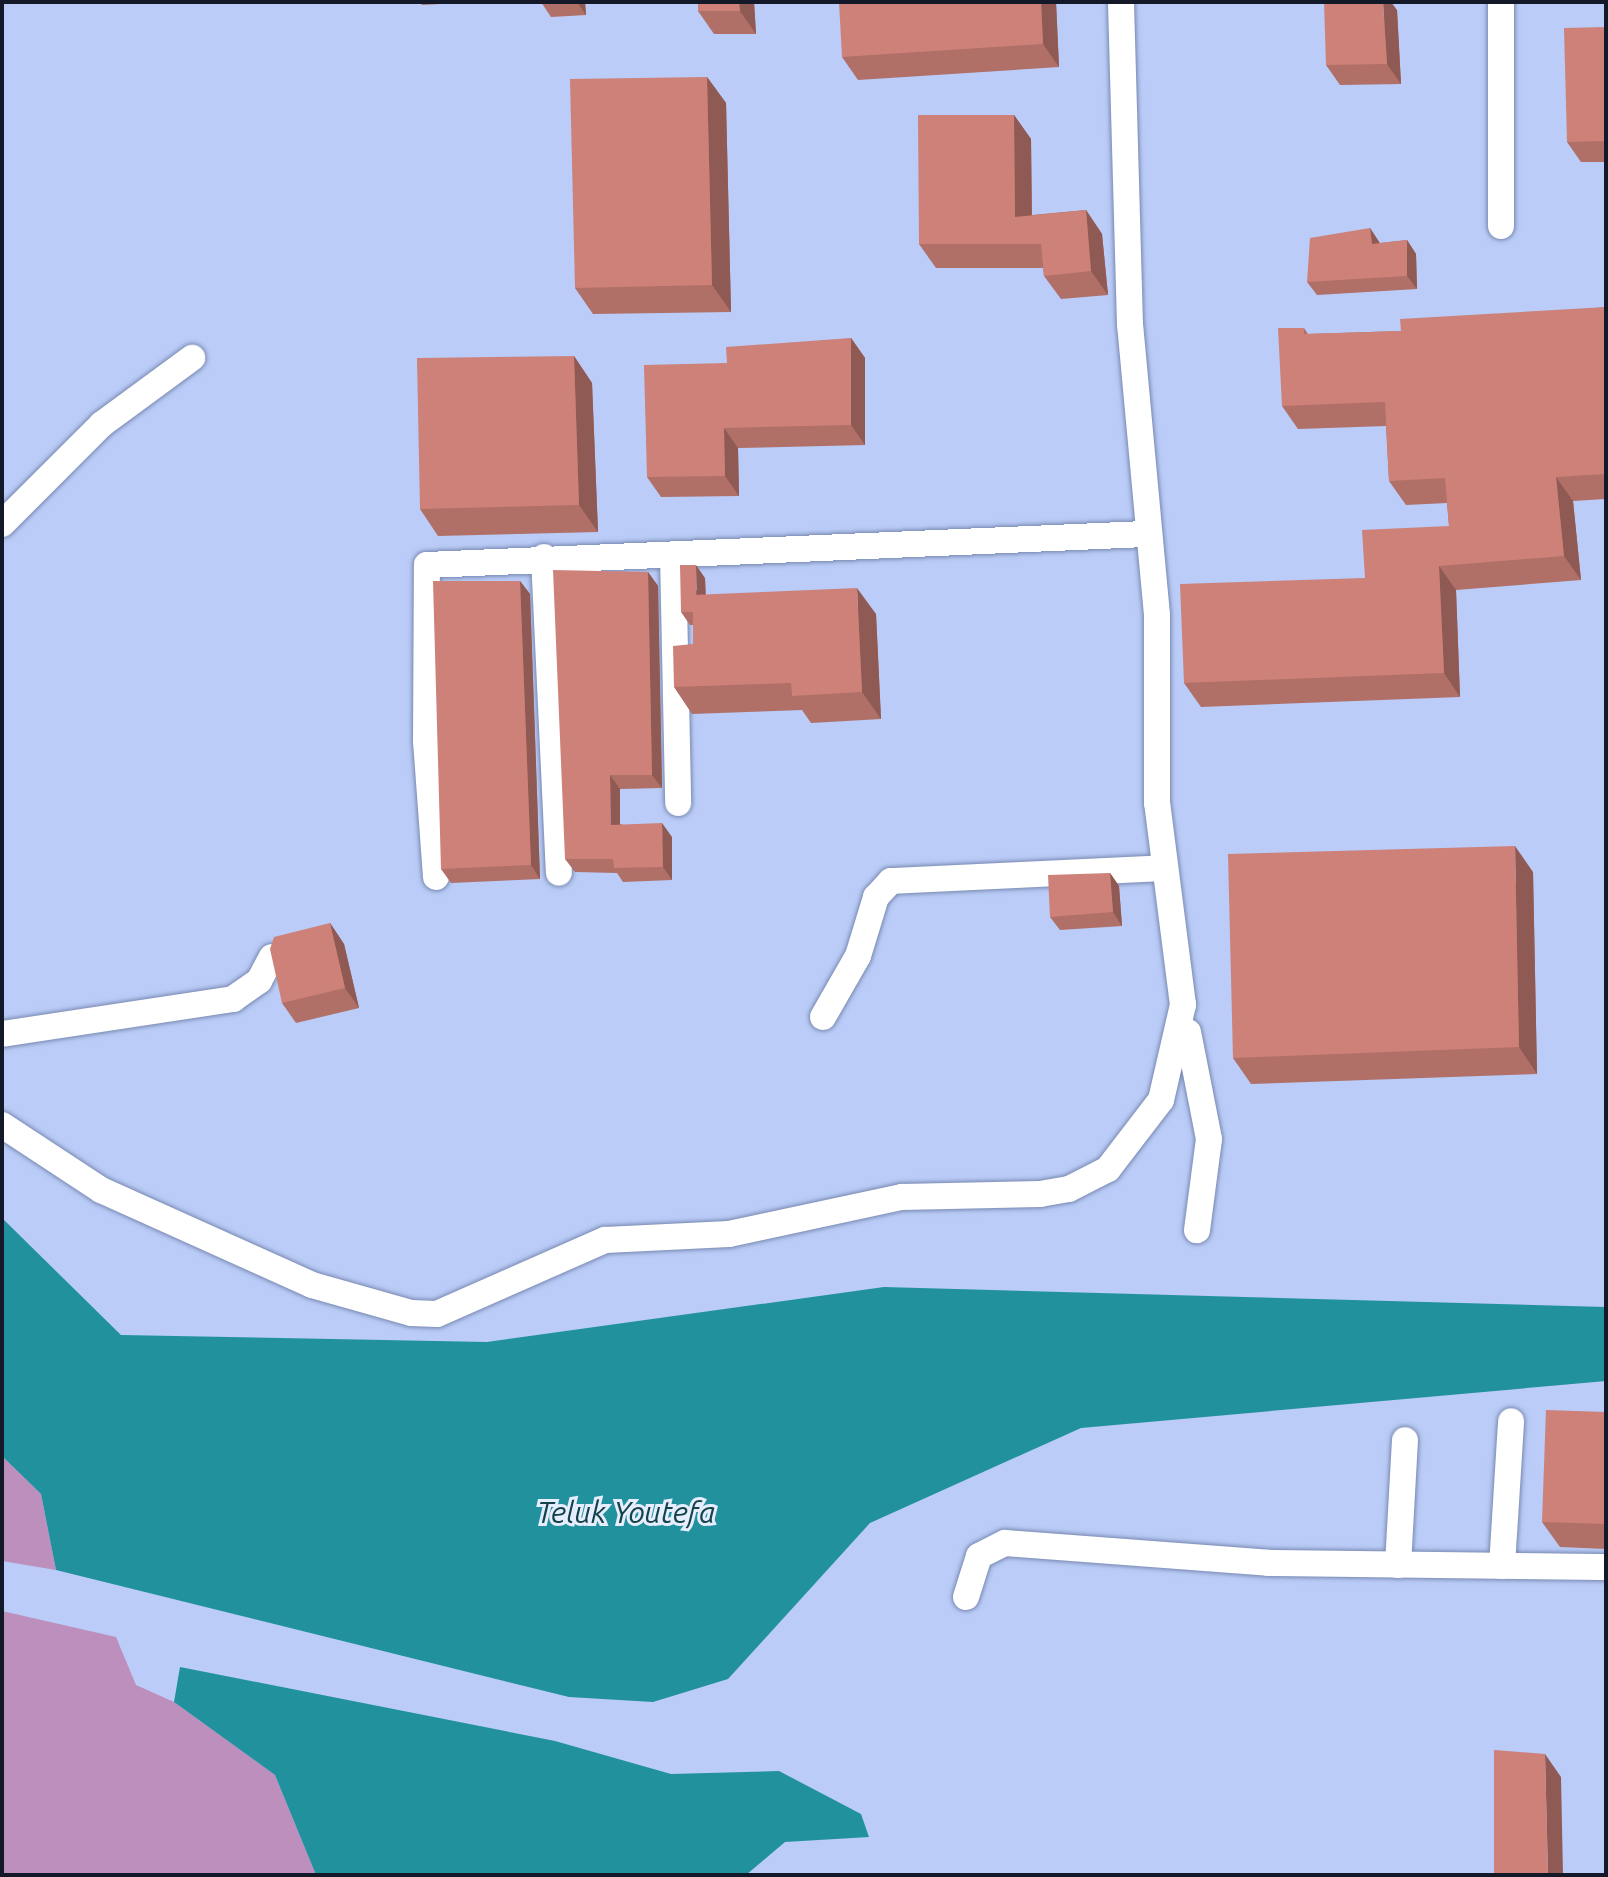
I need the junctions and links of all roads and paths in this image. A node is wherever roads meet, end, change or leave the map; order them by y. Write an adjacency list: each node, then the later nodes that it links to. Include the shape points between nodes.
1 (1121, 2): 6 (street, via 1130,325)
2 (1501, 2): 3 (street)
3 (1501, 226)
4 (192, 358): 5 (street, via 102,424)
5 (2, 524)
6 (1145, 534): 7 (street); 10 (street, via 1157,615)
7 (673, 555): 8 (street); 9 (street)
8 (544, 557): 11 (street); 12 (street, via 441,559 422,573)
9 (678, 803)
10 (1162, 868): 14 (street); 15 (street, via 891,881 876,897 858,956)
11 (559, 873)
12 (436, 877)
13 (272, 957): 16 (street, via 259,981 233,999)
14 (1183, 1005): 17 (street, via 1174,1067 1138,1138 1108,1169 1069,1189 902,1197 729,1234 605,1240 437,1314 383,1309 312,1285 101,1190); 18 (street, via 1209,1139)
15 (823, 1017)
16 (2, 1034)
17 (2, 1125)
18 (1197, 1230)
19 (1511, 1421): 22 (street)
20 (1405, 1440): 21 (street)
21 (1398, 1565): 22 (street); 24 (street, via 1005,1543 979,1556)
22 (1502, 1566): 23 (street)
23 (1606, 1567)
24 (966, 1597)

